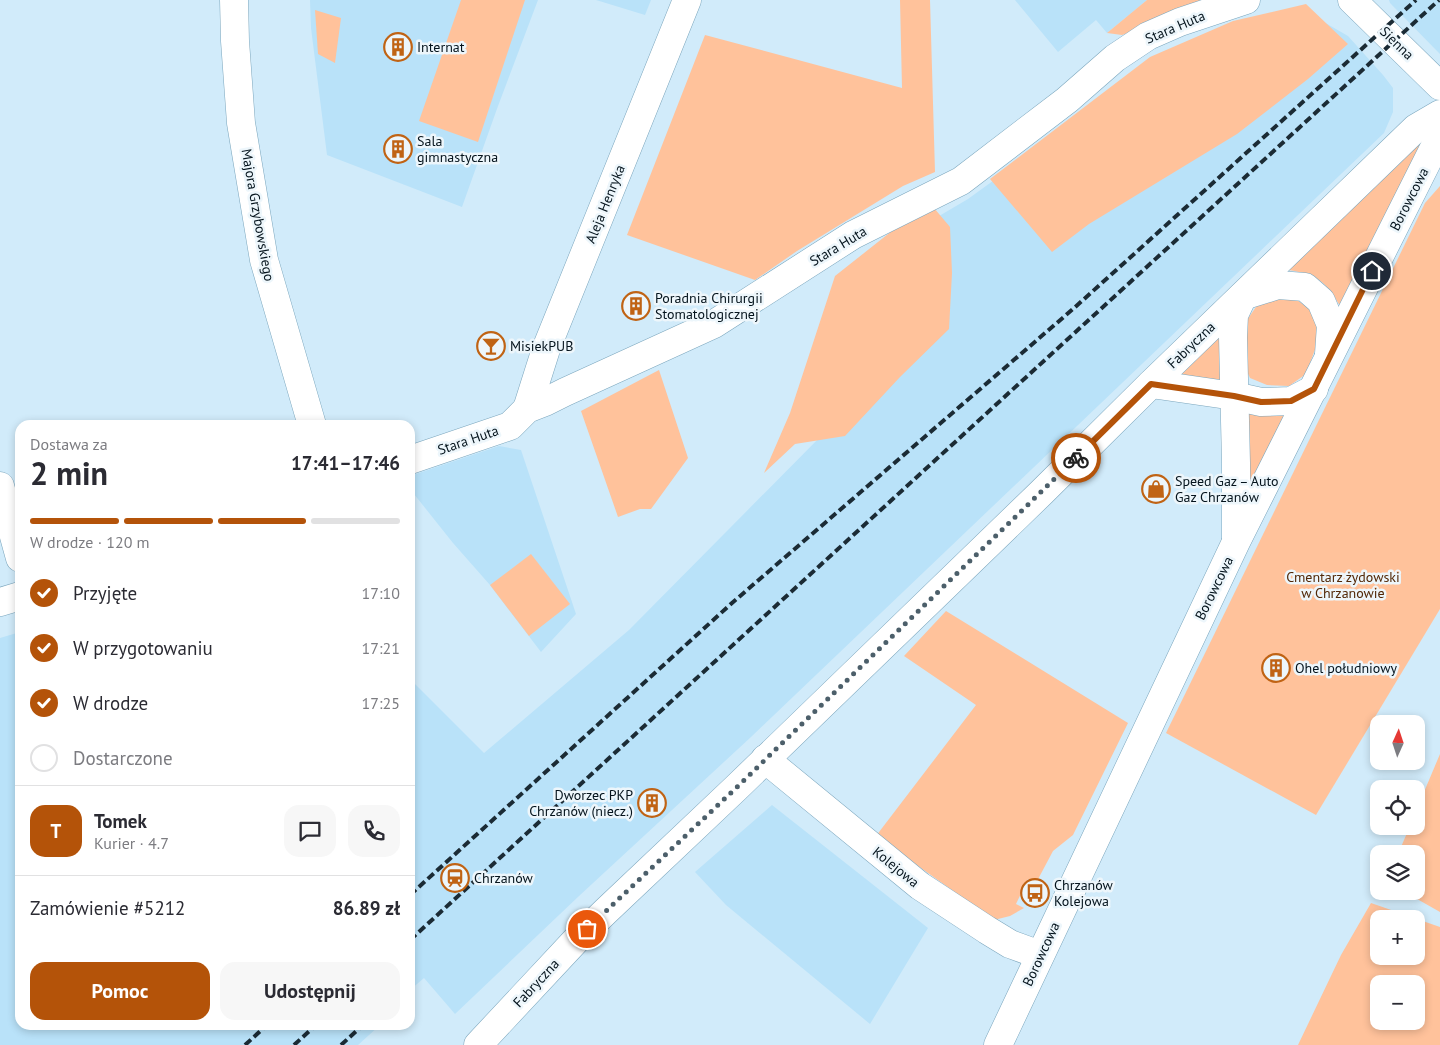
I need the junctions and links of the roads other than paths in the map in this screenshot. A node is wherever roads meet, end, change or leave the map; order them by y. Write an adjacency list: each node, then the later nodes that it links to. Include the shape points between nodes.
1 (234, 0): 14 (street, Majora Grzybowskiego, via 242,123 264,260)
2 (687, 0): 13 (street, Aleja Henryka, via 546,349)
3 (1246, 0): 13 (street, Stara Huta, via 1148,36 1115,58 1067,100 962,181 853,235 714,324)
4 (1352, 0): 5 (street, Sienna)
5 (1440, 86)
6 (1440, 114): 8 (street, Fabryczna, via 1416,128)
7 (1440, 136): 9 (street, Borowcowa)
8 (1243, 296): 9 (street, via 1278,285 1305,287 1321,301 1331,325); 10 (street, Fabryczna); 12 (street, via 1234,314)
9 (1329, 358): 11 (street, Borowcowa)
10 (1151, 384): 12 (street); 21 (street, Fabryczna)
11 (1314, 389): 12 (street, via 1291,401 1261,402); 18 (street, Borowcowa)
12 (1234, 396): 18 (street)
13 (527, 409): 15 (street, Stara Huta, via 510,426)
14 (311, 420)
15 (415, 458)
16 (0, 486): 17 (street)
17 (15, 540)
18 (1236, 542): 22 (street, Borowcowa)
19 (15, 598): 20 (street)
20 (0, 602)
21 (765, 759): 22 (street, Kolejowa, via 920,886 1010,944); 23 (street, Fabryczna, via 583,933)
22 (1040, 955): 24 (street, Borowcowa)
23 (478, 1045)
24 (998, 1045)

